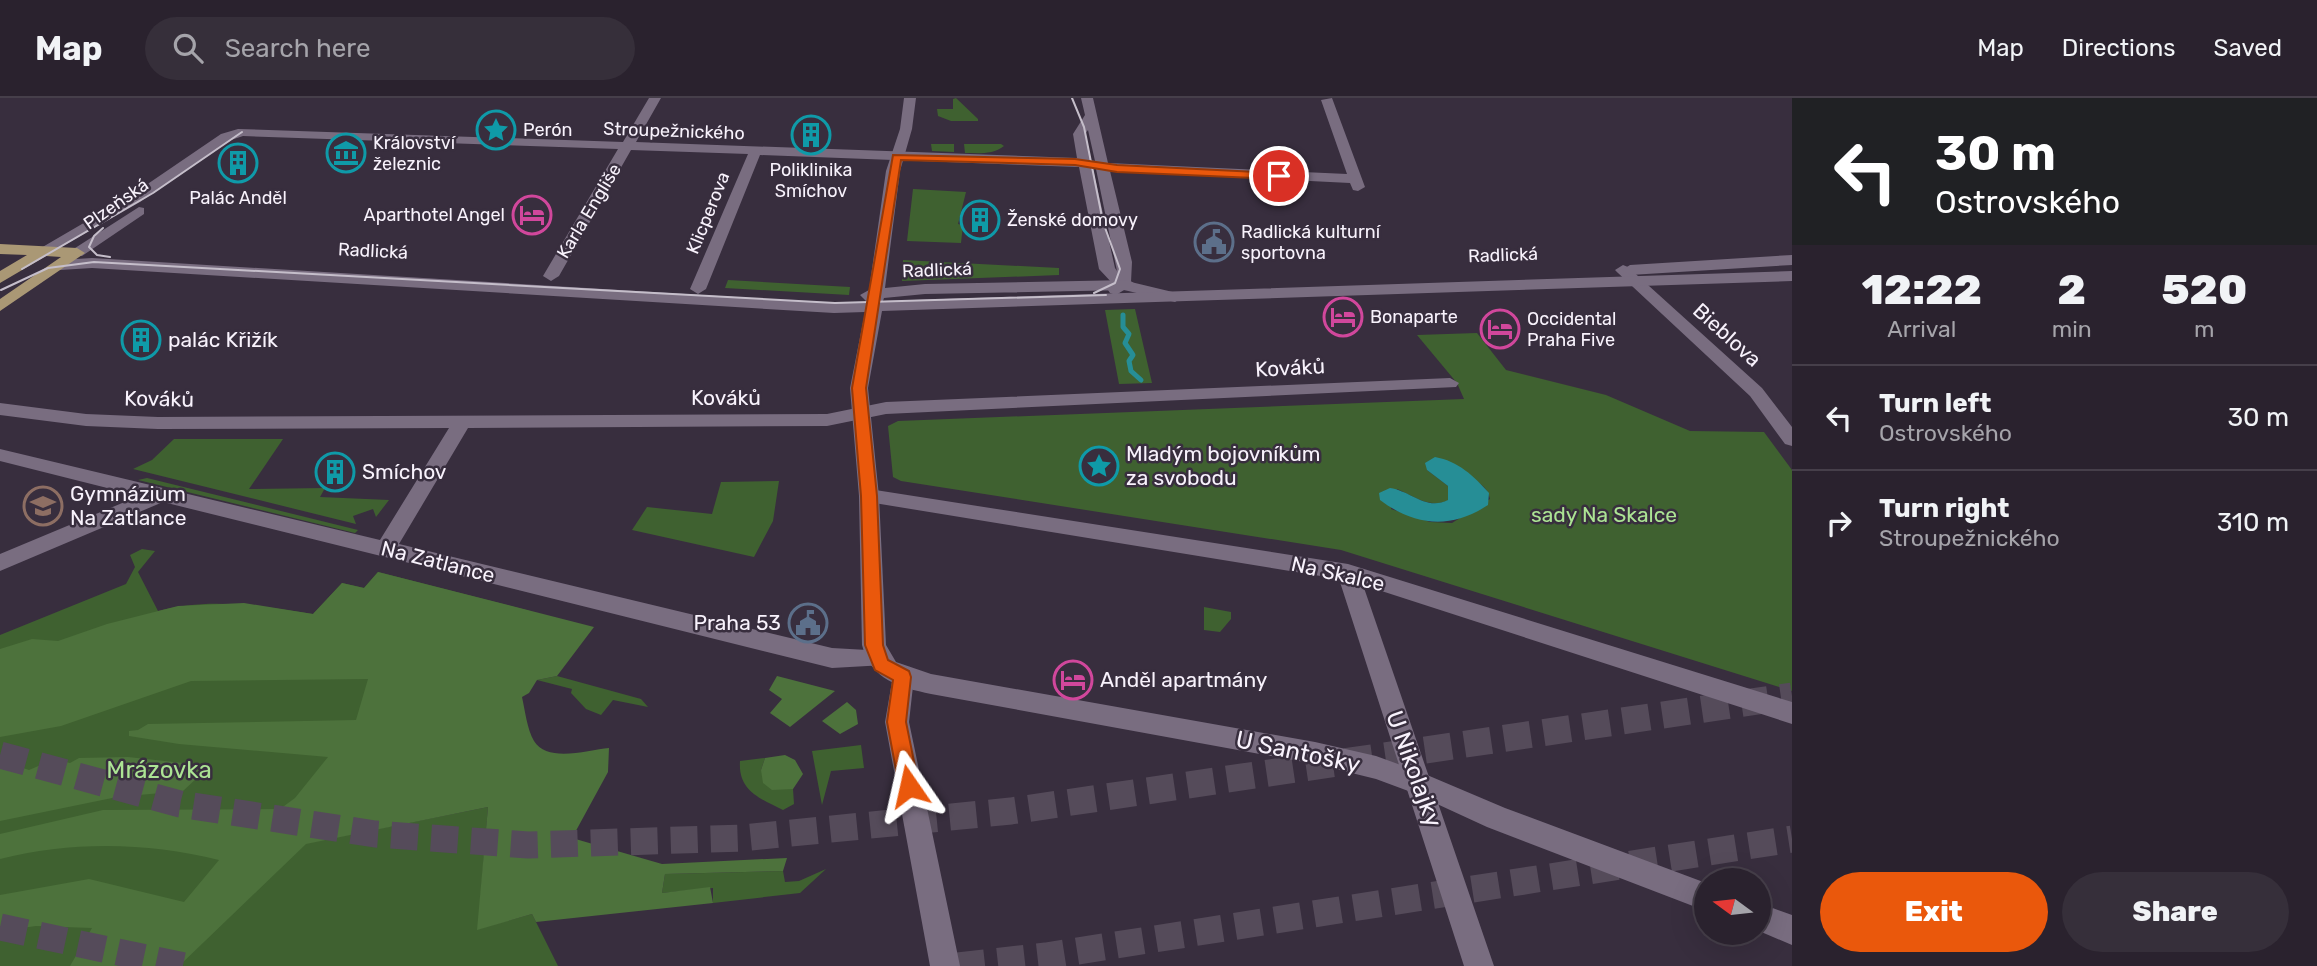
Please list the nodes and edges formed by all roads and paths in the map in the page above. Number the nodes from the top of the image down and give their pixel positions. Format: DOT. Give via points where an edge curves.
graph roads {
  1 [pos="655,98"];
  2 [pos="910,98"];
  3 [pos="1087,98"];
  4 [pos="1327,100"];
  5 [pos="1090,116"];
  6 [pos="249,132"];
  7 [pos="627,147"];
  8 [pos="755,152"];
  9 [pos="897,157"];
  10 [pos="1084,163"];
  11 [pos="1102,166"];
  12 [pos="0,250"];
  13 [pos="42,252"];
  14 [pos="78,253"];
  15 [pos="0,259"];
  16 [pos="1792,260"];
  17 [pos="26,261"];
  18 [pos="1104,261"];
  19 [pos="1124,262"];
  20 [pos="60,265"];
  21 [pos="1623,270"];
  22 [pos="551,276"];
  23 [pos="1792,276"];
  24 [pos="0,278"];
  25 [pos="1636,283"];
  26 [pos="1076,284"];
  27 [pos="1124,284"];
  28 [pos="698,289"];
  29 [pos="1176,291"];
  30 [pos="1091,299"];
  31 [pos="875,301"];
  32 [pos="0,306"];
  33 [pos="1450,383"];
  34 [pos="0,409"];
  35 [pos="860,412"];
  36 [pos="462,422"];
  37 [pos="1792,440"];
  38 [pos="0,455"];
  39 [pos="160,495"];
  40 [pos="869,496"];
  41 [pos="385,549"];
  42 [pos="0,563"];
  43 [pos="1348,572"];
  44 [pos="877,658"];
  45 [pos="902,677"];
  46 [pos="1792,712"];
  47 [pos="1420,784"];
  48 [pos="1694,892"];
  49 [pos="1771,922"];
  50 [pos="1792,930"];
  51 [pos="945,966"];
  52 [pos="1479,966"];
  1 -- 7 [label="street, Karla Engliše"];
  2 -- 9 [label="street"];
  3 -- 5 [label="street"];
  4 -- 11 [label="street, Stroupežnického" via="1357,183"];
  5 -- 10 [label="street" via="1079,134"];
  5 -- 11 [label="street"];
  6 -- 7 [label="street, Stroupežnického"];
  6 -- 13 [label="street, Plzeňská" via="226,137 128,203"];
  6 -- 14 [label="street, Plzeňská"];
  7 -- 8 [label="street, Stroupežnického"];
  7 -- 22 [label="street, Karla Engliše"];
  8 -- 9 [label="street, Stroupežnického"];
  8 -- 28 [label="street, Klicperova"];
  9 -- 10 [label="street, Stroupežnického"];
  9 -- 31 [label="street"];
  10 -- 11 [label="street, Stroupežnického"];
  10 -- 18 [label="street"];
  11 -- 19 [label="street"];
  12 -- 13 [label="main road, Radlická"];
  13 -- 14 [label="main road, Radlická"];
  13 -- 17 [label="main road, Plzeňská"];
  14 -- 20 [label="main road, Plzeňská"];
  14 -- 28 [label="street, Radlická"];
  15 -- 17 [label="main road, Radlická"];
  16 -- 21 [label="street, Radlická"];
  17 -- 20 [label="main road, Radlická"];
  17 -- 24 [label="main road, Plzeňská"];
  18 -- 26 [label="street" via="1096,275"];
  18 -- 27 [label="street"];
  19 -- 27 [label="street"];
  19 -- 29 [label="street" via="1139,275"];
  20 -- 31 [label="street, Radlická" via="92,263 725,302"];
  20 -- 32 [label="main road, Plzeňská"];
  21 -- 25 [label="street, Bieblova"];
  21 -- 29 [label="street, Radlická"];
  23 -- 25 [label="street, Radlická"];
  25 -- 29 [label="street, Radlická"];
  25 -- 37 [label="street, Bieblova" via="1756,392"];
  26 -- 27 [label="street, Radlická"];
  26 -- 31 [label="street, Radlická"];
  27 -- 29 [label="street, Radlická" via="1151,293"];
  27 -- 30 [label="street"];
  28 -- 31 [label="street, Radlická"];
  29 -- 30 [label="street, Radlická"];
  30 -- 31 [label="street, Radlická"];
  31 -- 35 [label="street" via="862,360"];
  33 -- 35 [label="street, Kováků"];
  34 -- 36 [label="street, Kováků" via="158,423"];
  35 -- 36 [label="street, Kováků" via="827,420"];
  35 -- 40 [label="street"];
  36 -- 41 [label="street"];
  38 -- 39 [label="street, Na Zatlance"];
  39 -- 41 [label="street, Na Zatlance"];
  39 -- 42 [label="street"];
  40 -- 43 [label="street, Na Skalce"];
  40 -- 44 [label="street"];
  41 -- 44 [label="street, Na Zatlance" via="832,658"];
  43 -- 46 [label="street, Na Skalce"];
  43 -- 47 [label="street, U Nikolajky"];
  44 -- 45 [label="street, U Santošky" via="886,670"];
  45 -- 47 [label="street, U Santošky" via="1315,753"];
  45 -- 51 [label="street" via="897,722"];
  47 -- 48 [label="street, U Santošky"];
  47 -- 52 [label="street, U Nikolajky"];
  49 -- 50 [label="street"];
}
